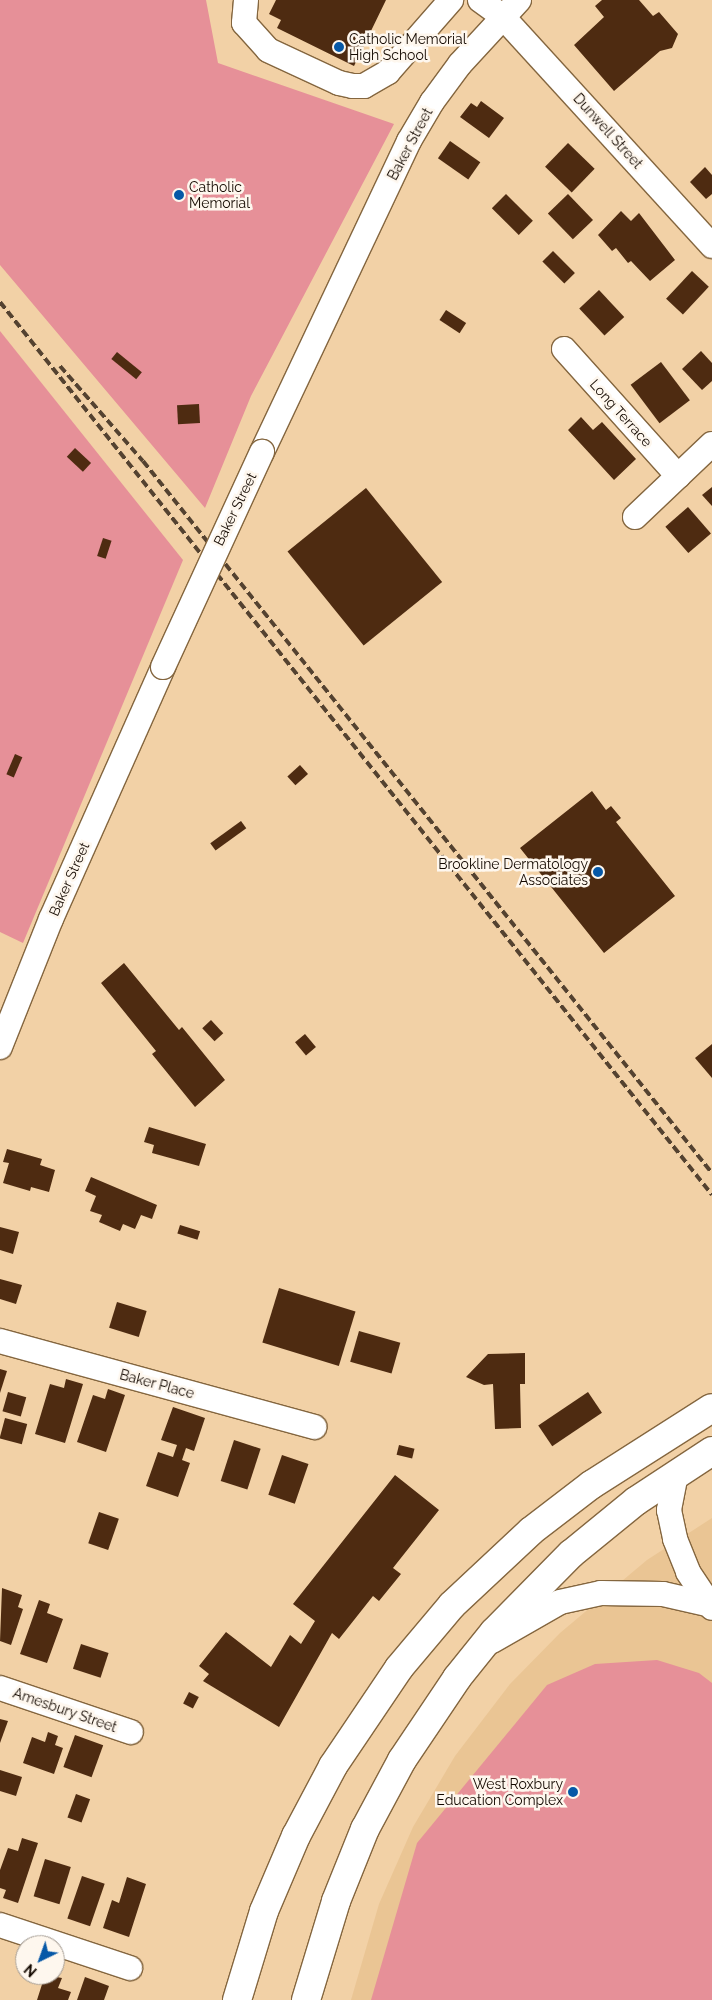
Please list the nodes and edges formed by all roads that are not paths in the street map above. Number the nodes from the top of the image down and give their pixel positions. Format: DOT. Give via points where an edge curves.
graph roads {
  1 [pos="246,0"];
  2 [pos="451,0"];
  3 [pos="480,0"];
  4 [pos="519,0"];
  5 [pos="503,18"];
  6 [pos="712,246"];
  7 [pos="564,349"];
  8 [pos="712,444"];
  9 [pos="678,476"];
  10 [pos="634,517"];
  11 [pos="2,1034"];
  12 [pos="0,1341"];
  13 [pos="712,1408"];
  14 [pos="314,1427"];
  15 [pos="712,1451"];
  16 [pos="676,1474"];
  17 [pos="710,1606"];
  18 [pos="482,1646"];
  19 [pos="0,1688"];
  20 [pos="131,1732"];
  21 [pos="0,1925"];
  22 [pos="130,1968"];
  23 [pos="237,2000"];
  24 [pos="306,2000"];
  1 -- 2 [label="street" via="244,23 268,50 339,83 364,86 388,72"];
  3 -- 5 [label="street, Dunwell Street"];
  4 -- 5 [label="street, Baker Street"];
  5 -- 6 [label="street, Dunwell Street"];
  5 -- 11 [label="street, Baker Street, bridge" via="460,64 409,141 164,667"];
  7 -- 9 [label="street, Long Terrace"];
  8 -- 9 [label="street"];
  9 -- 10 [label="street"];
  12 -- 14 [label="street, Baker Place"];
  13 -- 23 [label="highway" via="591,1485 527,1535 452,1605 404,1662 353,1733 296,1836 264,1911"];
  15 -- 16 [label="highway"];
  16 -- 17 [label="street" via="670,1510 675,1539 688,1572"];
  16 -- 18 [label="highway" via="623,1511 571,1554"];
  17 -- 18 [label="street" via="663,1594 601,1593 560,1602"];
  18 -- 24 [label="highway" via="424,1726 365,1829 336,1900"];
  19 -- 20 [label="street, Amesbury Street"];
  21 -- 22 [label="street"];
}
